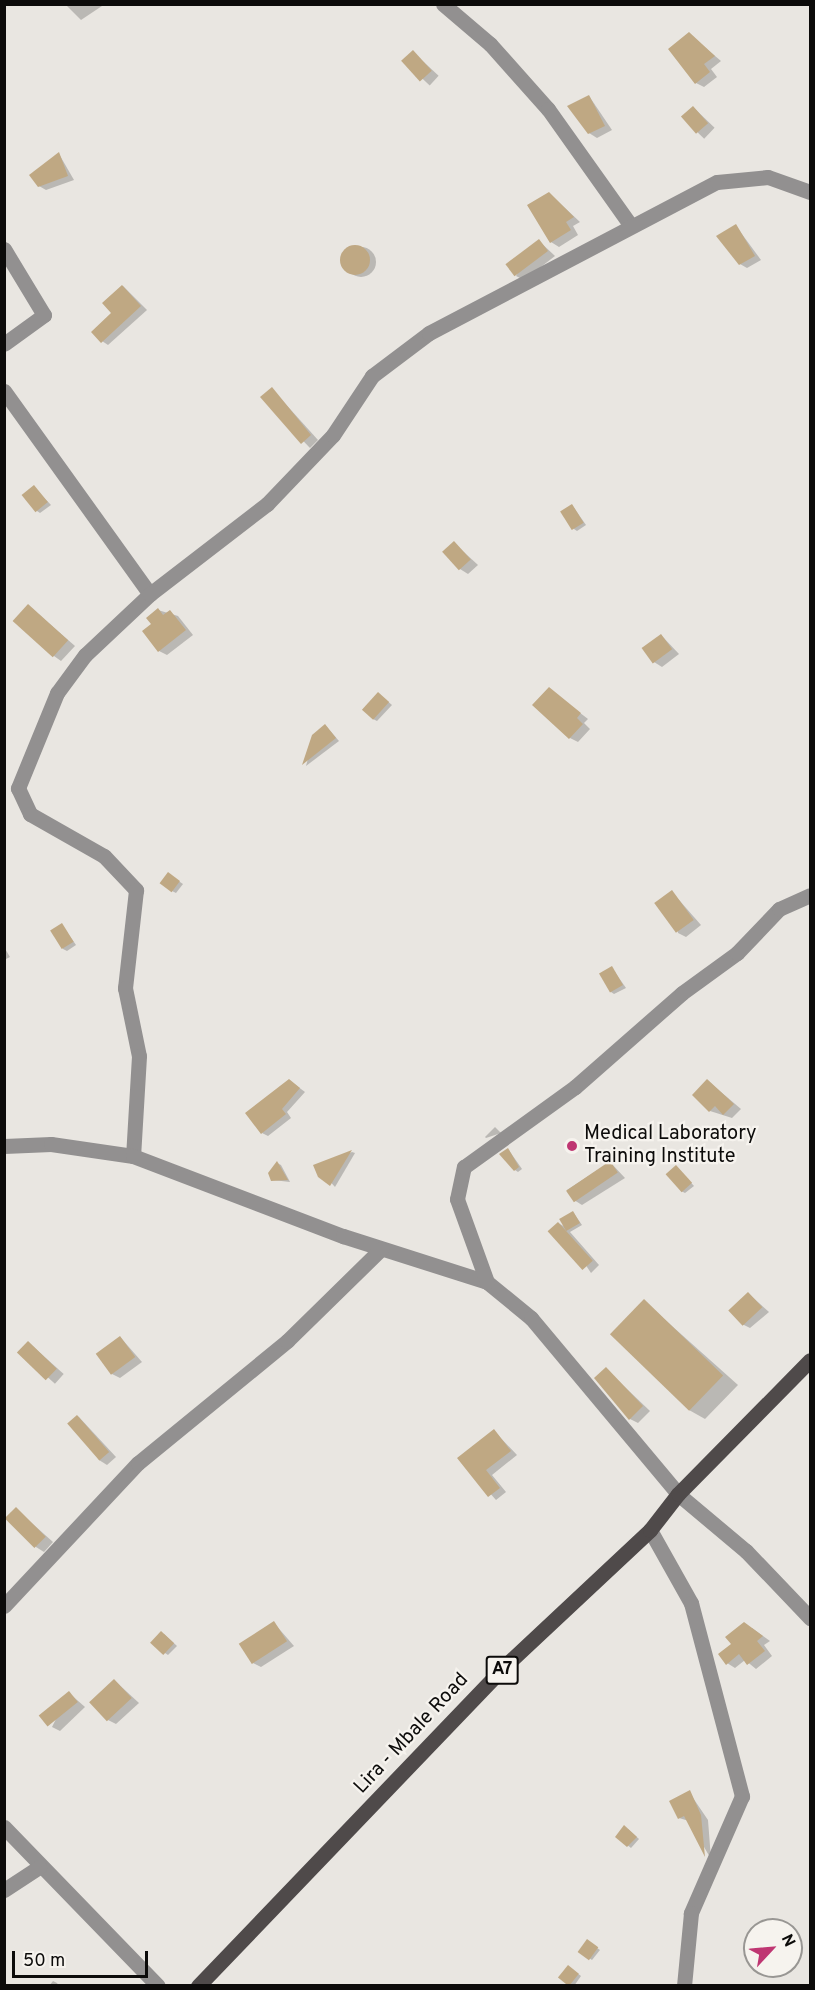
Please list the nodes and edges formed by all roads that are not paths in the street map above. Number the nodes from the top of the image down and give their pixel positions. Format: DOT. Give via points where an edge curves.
graph roads {
  1 [pos="443,4"];
  2 [pos="810,192"];
  3 [pos="631,226"];
  4 [pos="4,249"];
  5 [pos="4,344"];
  6 [pos="4,391"];
  7 [pos="150,594"];
  8 [pos="810,895"];
  9 [pos="4,1146"];
  10 [pos="133,1155"];
  11 [pos="381,1249"];
  12 [pos="487,1282"];
  13 [pos="810,1360"];
  14 [pos="678,1494"];
  15 [pos="650,1530"];
  16 [pos="4,1606"];
  17 [pos="810,1618"];
  18 [pos="4,1827"];
  19 [pos="39,1867"];
  20 [pos="4,1890"];
  21 [pos="158,1986"];
  22 [pos="198,1986"];
  23 [pos="684,1986"];
  1 -- 3 [label="street" via="490,44 548,109"];
  2 -- 3 [label="street" via="746,175 717,182"];
  3 -- 7 [label="street" via="398,353 354,398 333,435 267,504"];
  4 -- 5 [label="street" via="44,315"];
  6 -- 7 [label="street"];
  7 -- 10 [label="street" via="85,655 57,693 18,788 30,814 104,856 136,890 125,988 139,1056"];
  8 -- 12 [label="street" via="779,909 737,953 682,993 575,1087 464,1167 457,1199"];
  9 -- 10 [label="street" via="51,1144"];
  10 -- 11 [label="street"];
  11 -- 12 [label="street"];
  11 -- 16 [label="street" via="287,1341 138,1463"];
  12 -- 14 [label="street" via="531,1318"];
  13 -- 14 [label="main road, Lira - Mbale Road / A7"];
  14 -- 15 [label="main road, Lira - Mbale Road / A7"];
  14 -- 17 [label="street" via="746,1551"];
  15 -- 22 [label="main road, Lira - Mbale Road / A7" via="507,1663"];
  15 -- 23 [label="street" via="691,1603 699,1652 738,1767 742,1796 691,1913"];
  18 -- 19 [label="street"];
  19 -- 20 [label="street"];
  19 -- 21 [label="street"];
}
